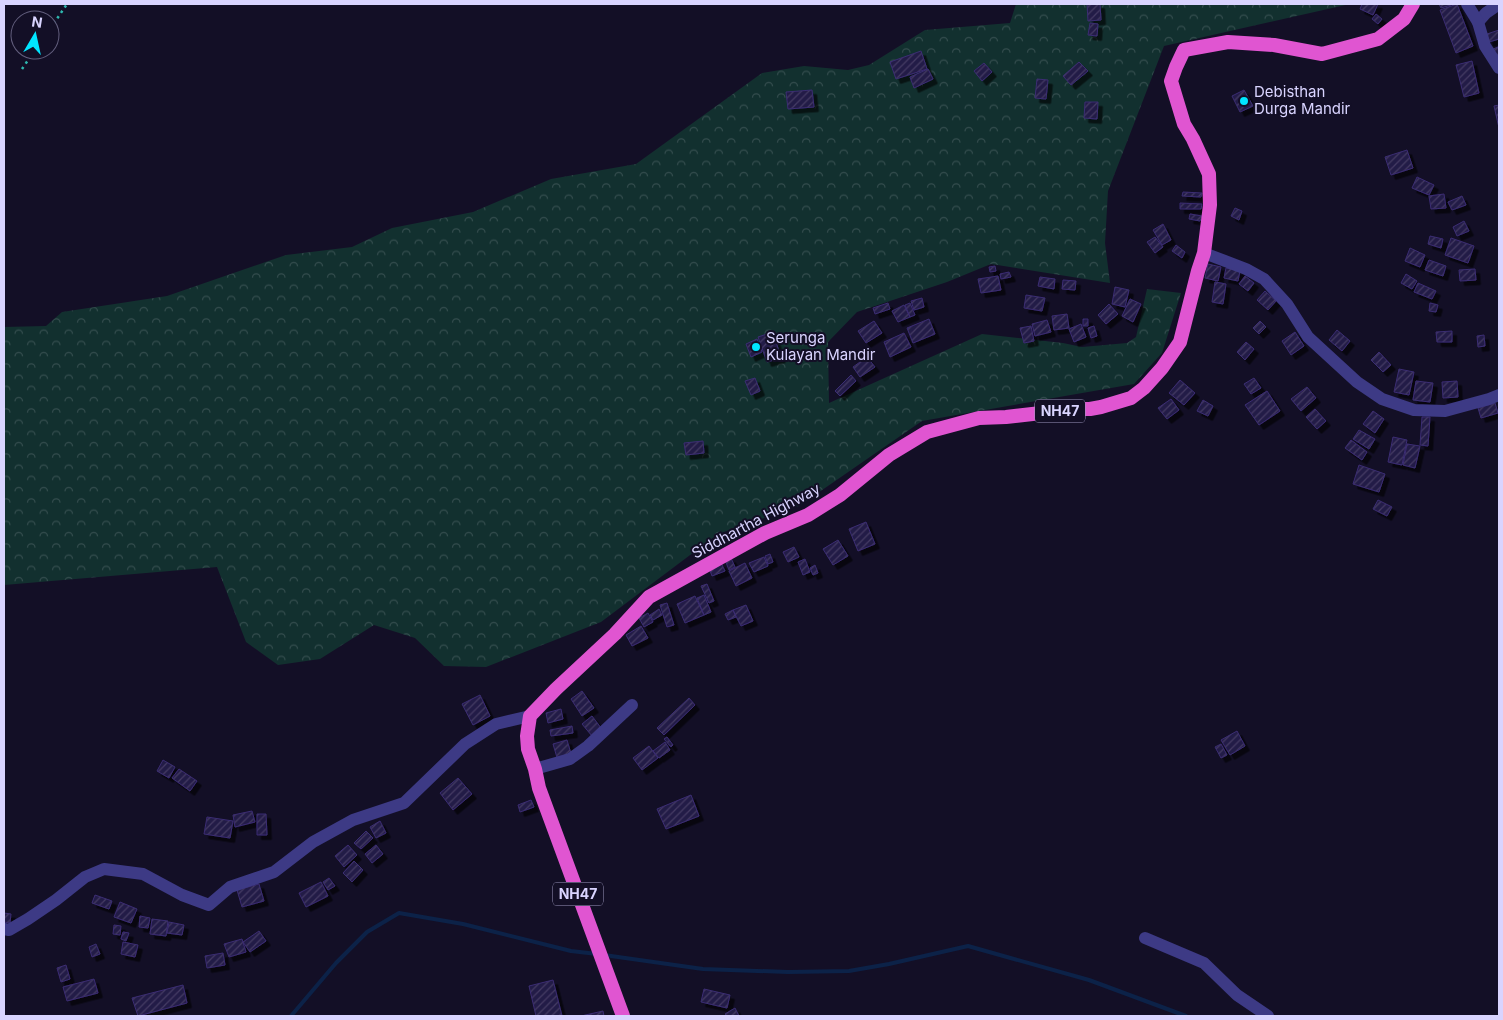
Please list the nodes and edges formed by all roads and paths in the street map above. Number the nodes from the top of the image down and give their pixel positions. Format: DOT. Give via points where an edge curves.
graph roads {
  1 [pos="1413,4"];
  2 [pos="1467,4"];
  3 [pos="1499,4"];
  4 [pos="1478,22"];
  5 [pos="28,60"];
  6 [pos="1499,68"];
  7 [pos="22,69"];
  8 [pos="1204,253"];
  9 [pos="1499,395"];
  10 [pos="632,705"];
  11 [pos="530,716"];
  12 [pos="535,769"];
  13 [pos="4,929"];
  14 [pos="1145,938"];
  15 [pos="623,1016"];
  16 [pos="1268,1016"];
  1 -- 8 [label="highway, Siddhartha Highway / NH47" via="1404,19 1378,39 1322,54 1274,45 1228,42 1184,50 1171,81 1184,124 1209,174 1210,205"];
  2 -- 4 [label="street"];
  3 -- 4 [label="street"];
  4 -- 6 [label="street" via="1485,46"];
  5 -- 7 [label="path"];
  8 -- 9 [label="street" via="1264,279 1287,304 1308,337 1382,399 1414,410 1445,411"];
  8 -- 11 [label="highway, Siddhartha Highway / NH47" via="1180,342 1162,368 1130,398 1090,409 979,418 927,432 889,455 840,495 808,515 758,537 649,597"];
  10 -- 12 [label="street" via="570,759"];
  11 -- 12 [label="highway, NH47" via="528,750"];
  11 -- 13 [label="street" via="496,724 465,744 404,803 353,820 313,842 274,872 230,887 209,906 143,874 104,869 85,876 28,919 9,930"];
  12 -- 15 [label="highway, NH47" via="539,788"];
  14 -- 16 [label="street" via="1204,962 1237,995"];
}
